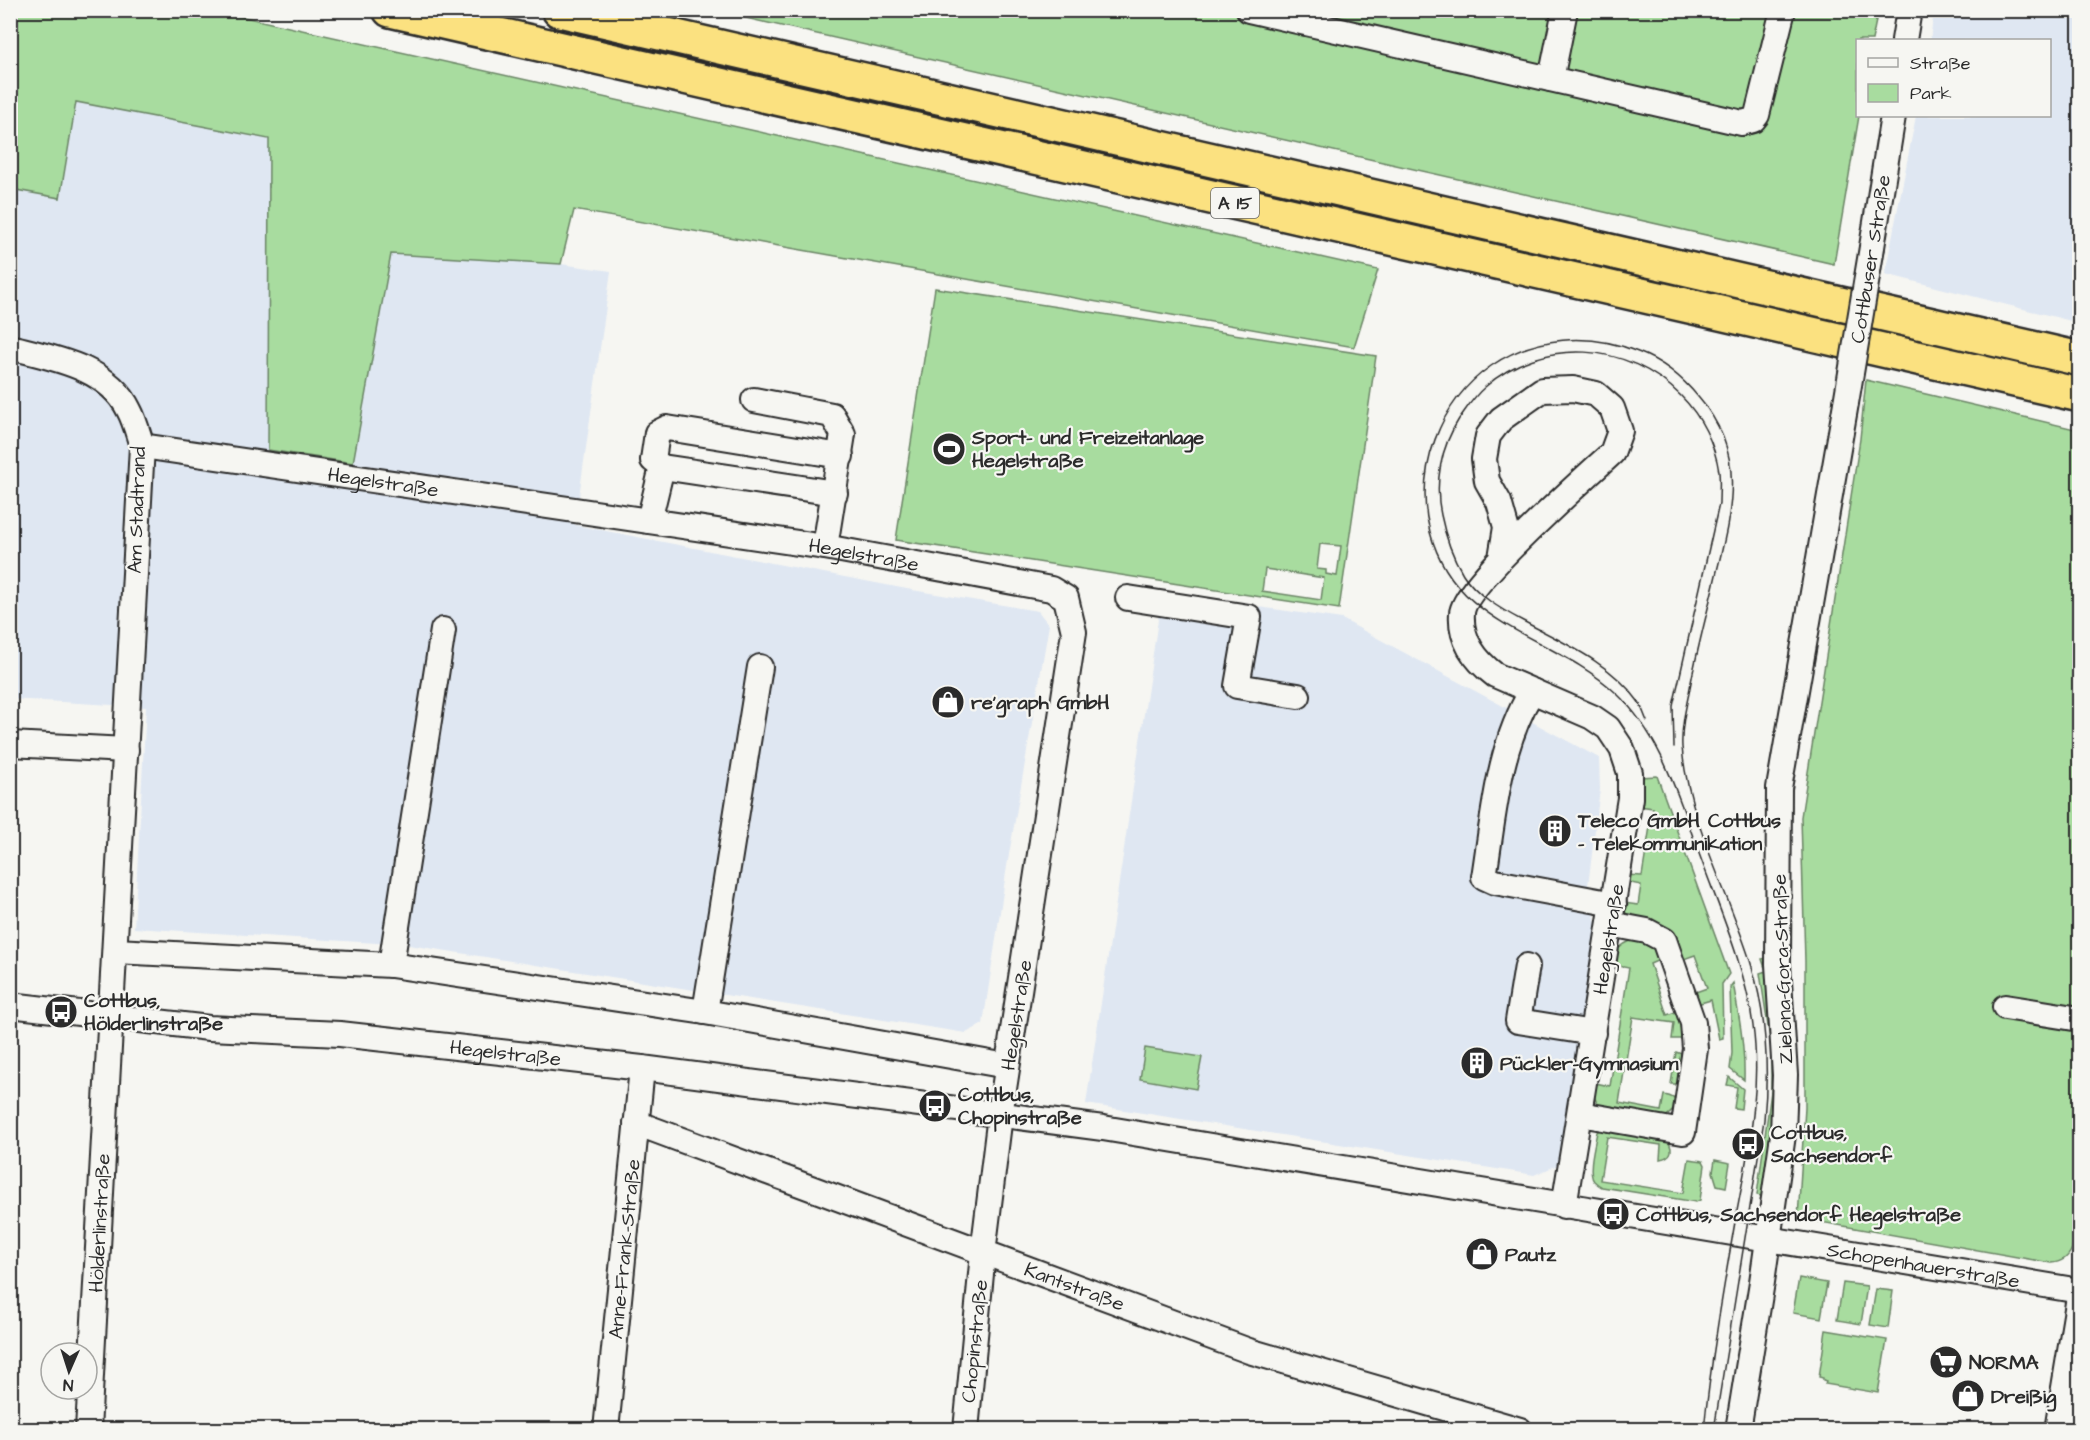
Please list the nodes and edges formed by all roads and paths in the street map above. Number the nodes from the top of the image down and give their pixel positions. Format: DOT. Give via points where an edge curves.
graph roads {
  1 [pos="390,10"];
  2 [pos="559,10"];
  3 [pos="1249,10"];
  4 [pos="1565,10"];
  5 [pos="1783,10"];
  6 [pos="1909,10"];
  7 [pos="1330,19"];
  8 [pos="1905,39"];
  9 [pos="1551,79"];
  10 [pos="1893,117"];
  11 [pos="10,347"];
  12 [pos="2079,359"];
  13 [pos="2079,395"];
  14 [pos="754,400"];
  15 [pos="1846,403"];
  16 [pos="142,446"];
  17 [pos="841,456"];
  18 [pos="662,467"];
  19 [pos="835,493"];
  20 [pos="649,521"];
  21 [pos="825,547"];
  22 [pos="1501,558"];
  23 [pos="1128,598"];
  24 [pos="443,630"];
  25 [pos="760,667"];
  26 [pos="1532,691"];
  27 [pos="1298,696"];
  28 [pos="10,744"];
  29 [pos="126,750"];
  30 [pos="1612,914"];
  31 [pos="115,951"];
  32 [pos="391,965"];
  33 [pos="1527,966"];
  34 [pos="10,1005"];
  35 [pos="2005,1007"];
  36 [pos="705,1012"];
  37 [pos="111,1017"];
  38 [pos="2079,1019"];
  39 [pos="1593,1033"];
  40 [pos="1008,1066"];
  41 [pos="642,1068"];
  42 [pos="1580,1114"];
  43 [pos="1000,1115"];
  44 [pos="636,1123"];
  45 [pos="1564,1206"];
  46 [pos="1769,1239"];
  47 [pos="983,1254"];
  48 [pos="2079,1291"];
  49 [pos="88,1430"];
  50 [pos="606,1430"];
  51 [pos="966,1430"];
  52 [pos="1520,1430"];
  53 [pos="1738,1430"];
  54 [pos="2057,1430"];
  1 -- 13 [label="highway, A 15"];
  2 -- 12 [label="highway, A 15"];
  3 -- 7 [label="street"];
  4 -- 9 [label="street"];
  5 -- 9 [label="street" via="1753,120 1742,123"];
  6 -- 8 [label="street"];
  7 -- 9 [label="street"];
  10 -- 15 [label="street, Cottbuser Straße, bridge"];
  11 -- 16 [label="street, Am Stadtrand" via="86,369 113,388 129,410"];
  14 -- 17 [label="street" via="832,415 843,434"];
  15 -- 46 [label="street, Zielona-Gora-Straße" via="1779,788 1778,964 1785,1075 1783,1135"];
  16 -- 20 [label="street, Hegelstraße"];
  16 -- 29 [label="street, Am Stadtrand"];
  17 -- 18 [label="street" via="667,428 657,433 653,460"];
  17 -- 19 [label="street"];
  18 -- 19 [label="street"];
  18 -- 20 [label="street"];
  19 -- 21 [label="street"];
  20 -- 21 [label="street, Hegelstraße"];
  21 -- 40 [label="street, Hegelstraße" via="1051,589 1066,597 1074,632"];
  22 -- 22 [label="street, Hegelstraße" via="1612,453 1620,431 1612,408 1596,394 1573,389 1542,390 1501,419 1488,436 1484,459 1487,481 1506,526"];
  22 -- 26 [label="street, Hegelstraße" via="1462,611 1464,635 1481,664 1495,675"];
  23 -- 27 [label="street" via="1249,617 1238,686"];
  24 -- 32 [label="street"];
  25 -- 36 [label="street"];
  26 -- 30 [label="street, Hegelstraße" via="1592,717 1608,728 1622,749 1630,773 1630,798"];
  26 -- 30 [label="street" via="1520,710 1502,763 1484,877"];
  28 -- 29 [label="street"];
  29 -- 31 [label="street, Am Stadtrand"];
  30 -- 39 [label="street, Hegelstraße"];
  30 -- 42 [label="street" via="1664,940 1693,1023 1695,1049 1683,1132"];
  31 -- 32 [label="street"];
  31 -- 37 [label="street, Am Stadtrand"];
  32 -- 36 [label="street"];
  33 -- 39 [label="street" via="1518,1021"];
  34 -- 37 [label="street, Hegelstraße"];
  35 -- 38 [label="street"];
  36 -- 40 [label="street"];
  37 -- 41 [label="street, Hegelstraße" via="209,1028 340,1034"];
  37 -- 49 [label="street, Hölderlinstraße"];
  39 -- 42 [label="street, Hegelstraße"];
  40 -- 43 [label="street, Hegelstraße"];
  41 -- 43 [label="street, Hegelstraße"];
  41 -- 44 [label="street, Anne-Frank-Straße"];
  42 -- 45 [label="street, Hegelstraße"];
  43 -- 45 [label="street, Hegelstraße" via="1103,1128"];
  43 -- 47 [label="street, Hegelstraße"];
  44 -- 47 [label="street, Kantstraße"];
  44 -- 50 [label="street, Anne-Frank-Straße"];
  45 -- 46 [label="street, Hegelstraße"];
  46 -- 48 [label="street, Schopenhauerstraße"];
  46 -- 53 [label="street, Zielona-Gora-Straße"];
  47 -- 51 [label="street, Chopinstraße"];
  47 -- 52 [label="street, Kantstraße" via="1249,1351"];
  48 -- 54 [label="street"];
}
